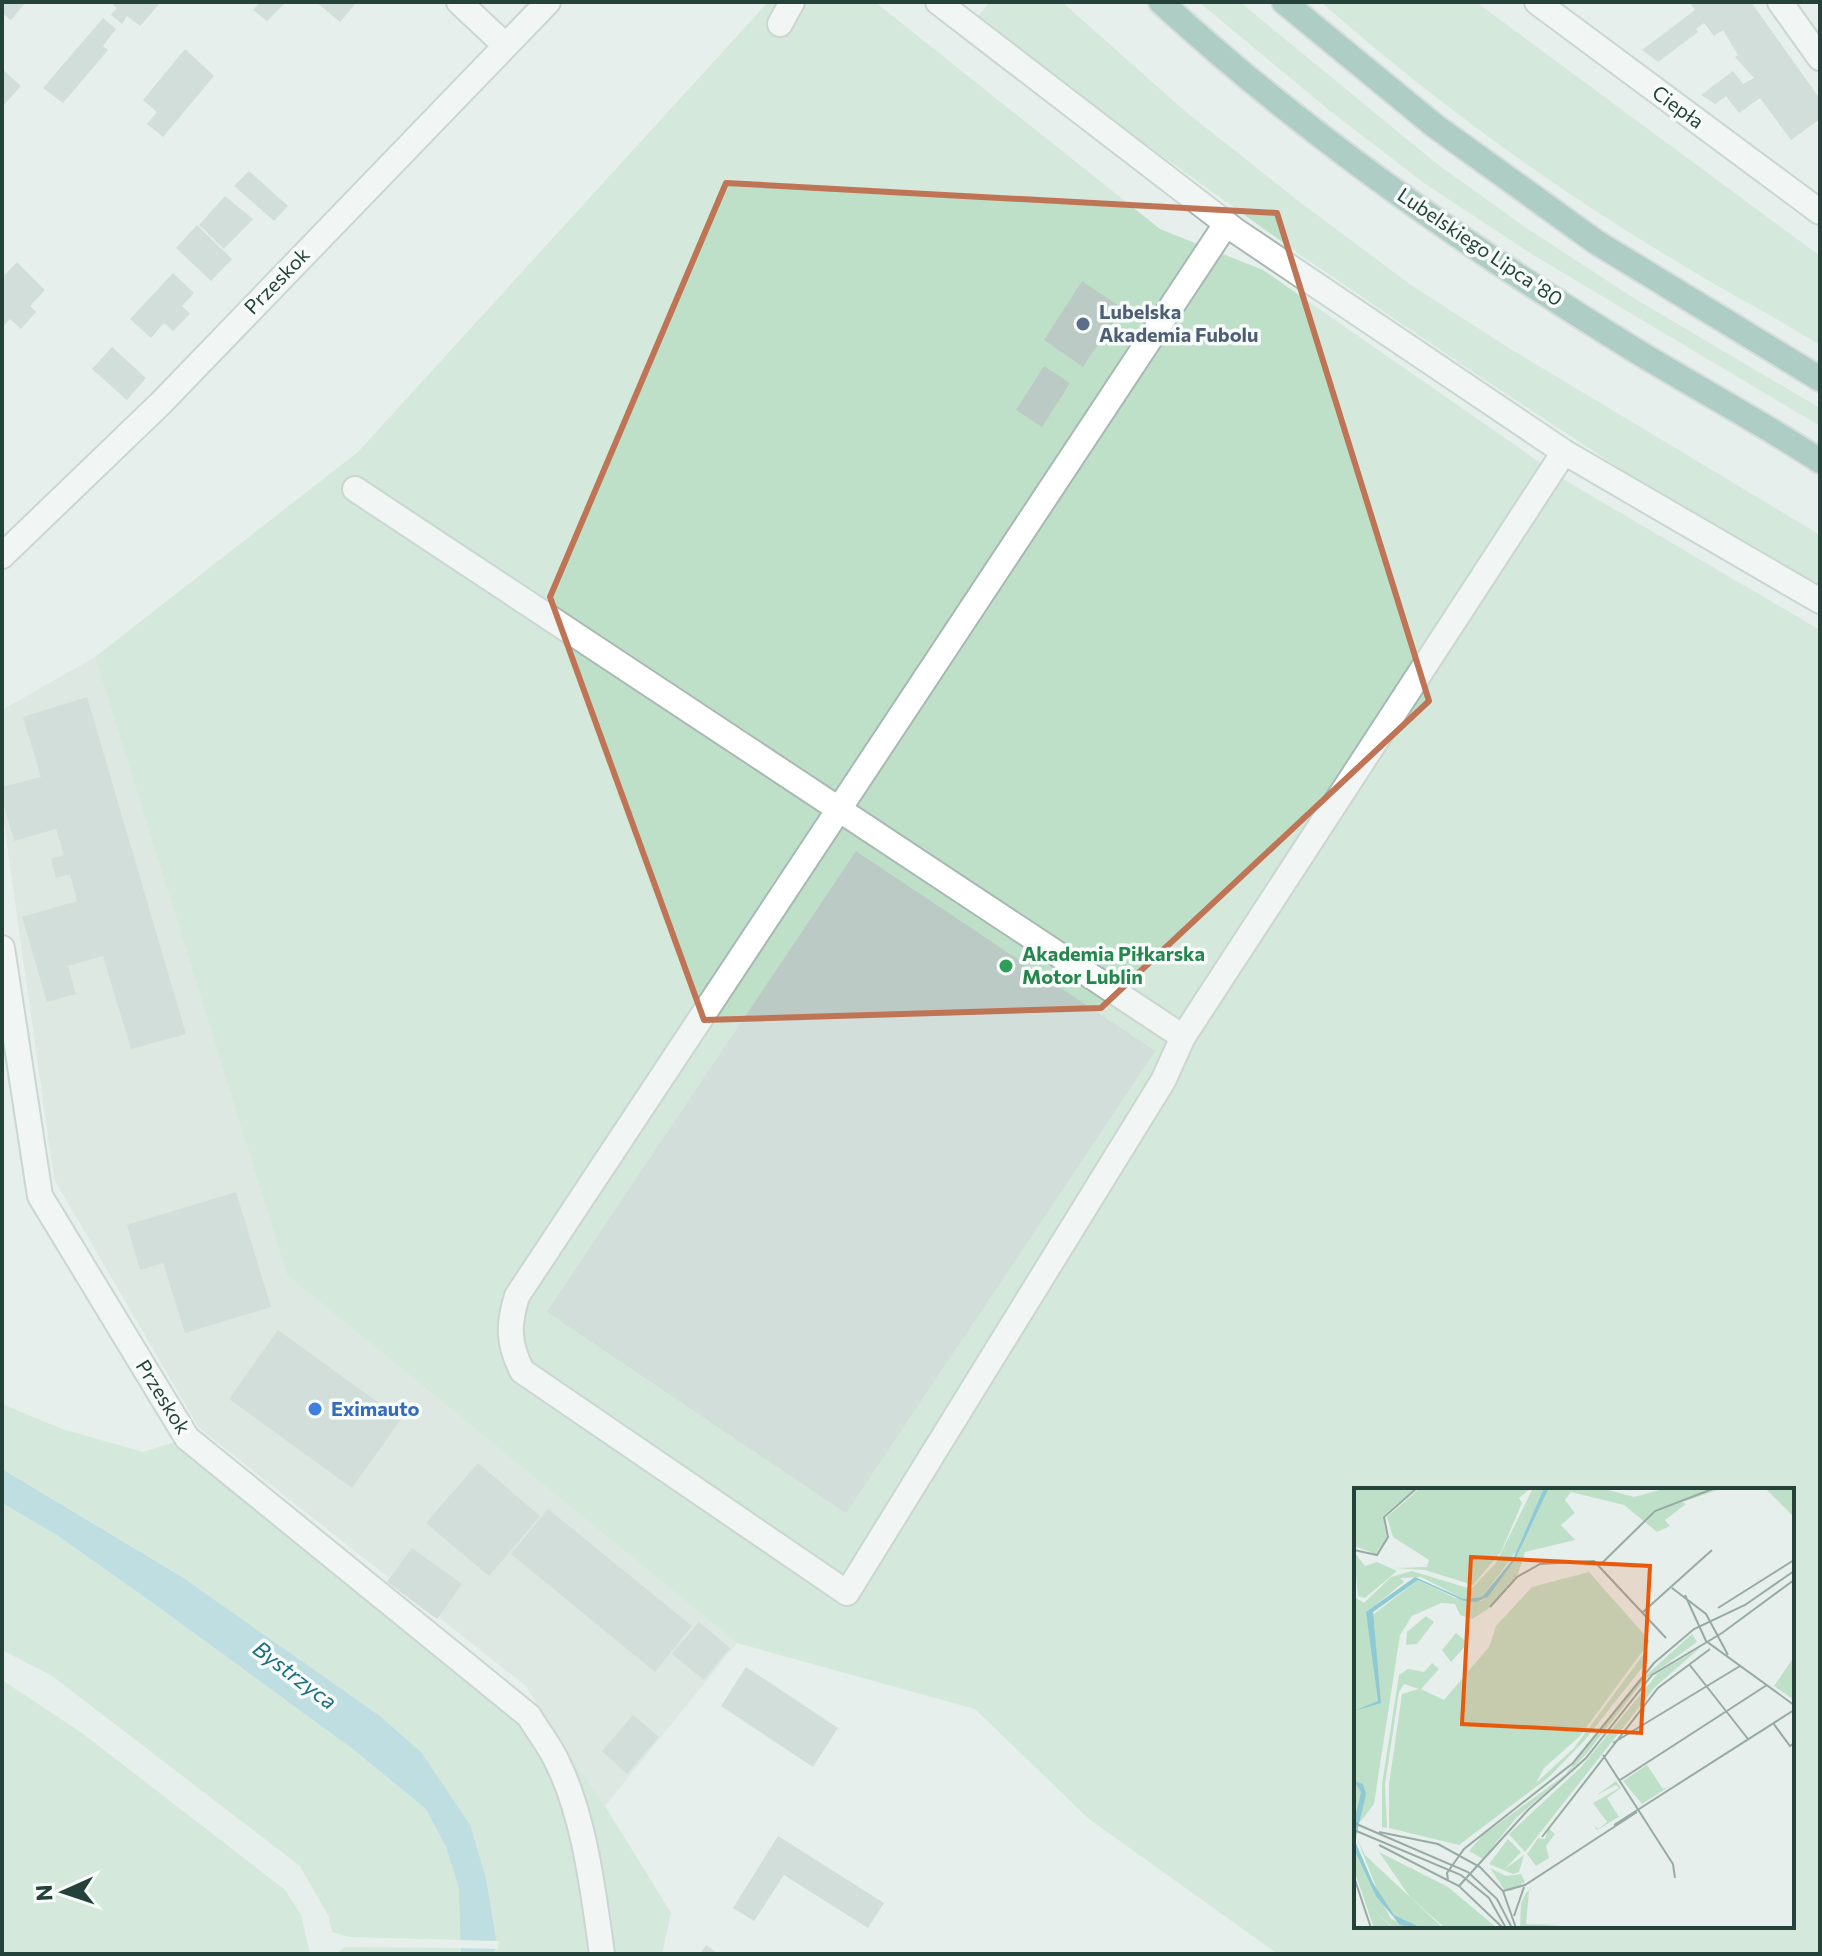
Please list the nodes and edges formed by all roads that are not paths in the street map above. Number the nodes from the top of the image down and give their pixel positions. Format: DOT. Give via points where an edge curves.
graph roads {
  1 [pos="459,2"];
  2 [pos="548,2"];
  3 [pos="792,2"];
  4 [pos="938,2"];
  5 [pos="1161,2"];
  6 [pos="1284,2"];
  7 [pos="1537,2"];
  8 [pos="1780,2"];
  9 [pos="780,24"];
  10 [pos="505,45"];
  11 [pos="1820,58"];
  12 [pos="1820,212"];
  13 [pos="1226,224"];
  14 [pos="1820,379"];
  15 [pos="1564,452"];
  16 [pos="1820,461"];
  17 [pos="355,489"];
  18 [pos="7,539"];
  19 [pos="1820,601"];
  20 [pos="836,810"];
  21 [pos="2,948"];
  22 [pos="1183,1037"];
  23 [pos="602,1954"];
  1 -- 10 [label="street"];
  2 -- 10 [label="street, Przeskok"];
  3 -- 9 [label="street"];
  4 -- 13 [label="street"];
  5 -- 16 [label="main road, Lubelskiego Lipca '80" via="1300,120 1442,224 1631,348"];
  6 -- 14 [label="main road" via="1435,126 1596,242"];
  7 -- 12 [label="street, Ciepła"];
  8 -- 11 [label="street"];
  10 -- 18 [label="street, Przeskok" via="161,403"];
  13 -- 15 [label="street"];
  13 -- 20 [label="street"];
  15 -- 19 [label="street"];
  15 -- 22 [label="street"];
  17 -- 20 [label="street"];
  20 -- 22 [label="street"];
  20 -- 22 [label="street" via="517,1296 510,1317 511,1349 522,1371 847,1593 1163,1081"];
  21 -- 23 [label="street, Przeskok" via="40,1196 187,1438 529,1716 553,1753 584,1840"];
}
